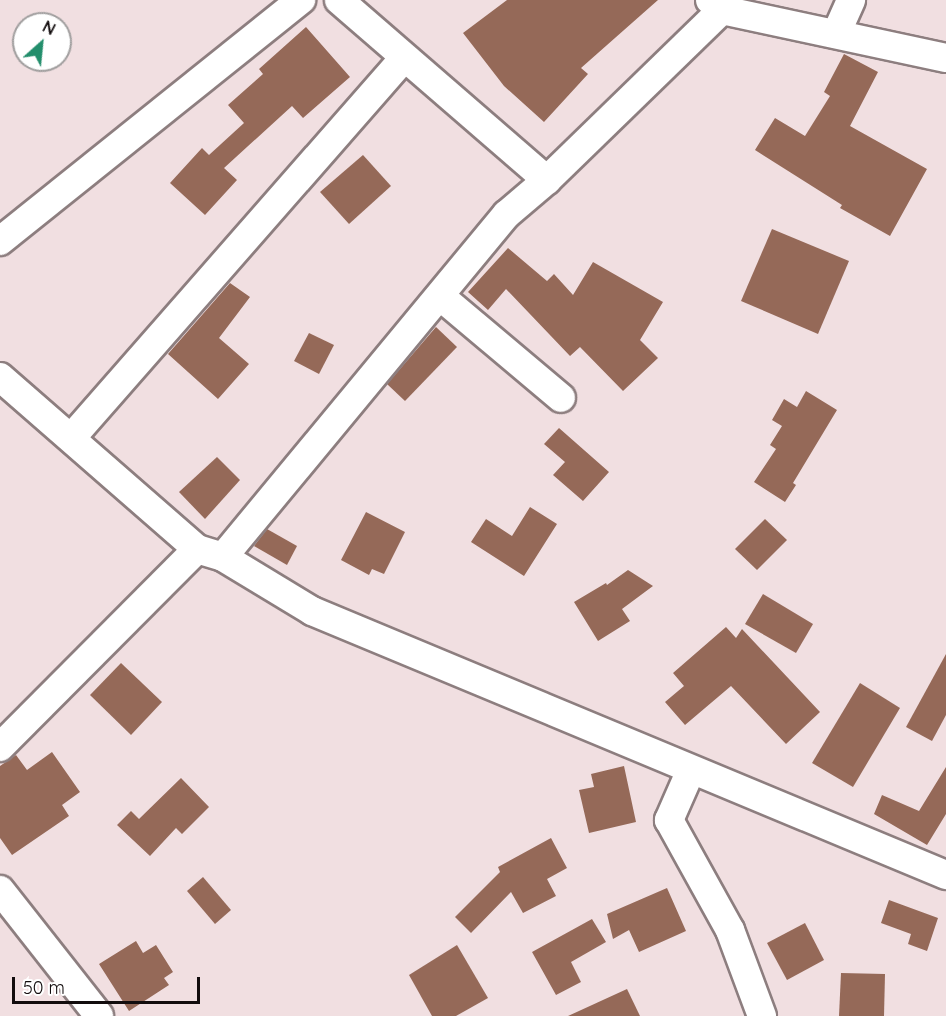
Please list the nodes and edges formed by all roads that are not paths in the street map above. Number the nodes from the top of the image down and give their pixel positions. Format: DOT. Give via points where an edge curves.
graph roads {
  1 [pos="301,0"];
  2 [pos="339,0"];
  3 [pos="851,0"];
  4 [pos="716,5"];
  5 [pos="836,34"];
  6 [pos="404,58"];
  7 [pos="946,58"];
  8 [pos="547,180"];
  9 [pos="0,241"];
  10 [pos="440,296"];
  11 [pos="0,376"];
  12 [pos="561,398"];
  13 [pos="72,437"];
  14 [pos="210,553"];
  15 [pos="0,747"];
  16 [pos="691,770"];
  17 [pos="946,875"];
  18 [pos="0,890"];
  19 [pos="99,1016"];
  20 [pos="762,1016"];
  1 -- 9 [label="street"];
  2 -- 6 [label="street"];
  3 -- 5 [label="street"];
  4 -- 5 [label="street"];
  4 -- 8 [label="street"];
  5 -- 7 [label="street"];
  6 -- 8 [label="street"];
  6 -- 13 [label="street"];
  8 -- 10 [label="street" via="507,214"];
  10 -- 12 [label="street"];
  10 -- 14 [label="street"];
  11 -- 13 [label="street"];
  13 -- 14 [label="street"];
  14 -- 15 [label="street"];
  14 -- 16 [label="street" via="312,611"];
  16 -- 17 [label="street"];
  16 -- 20 [label="street" via="669,820 730,930"];
  18 -- 19 [label="street"];
}
